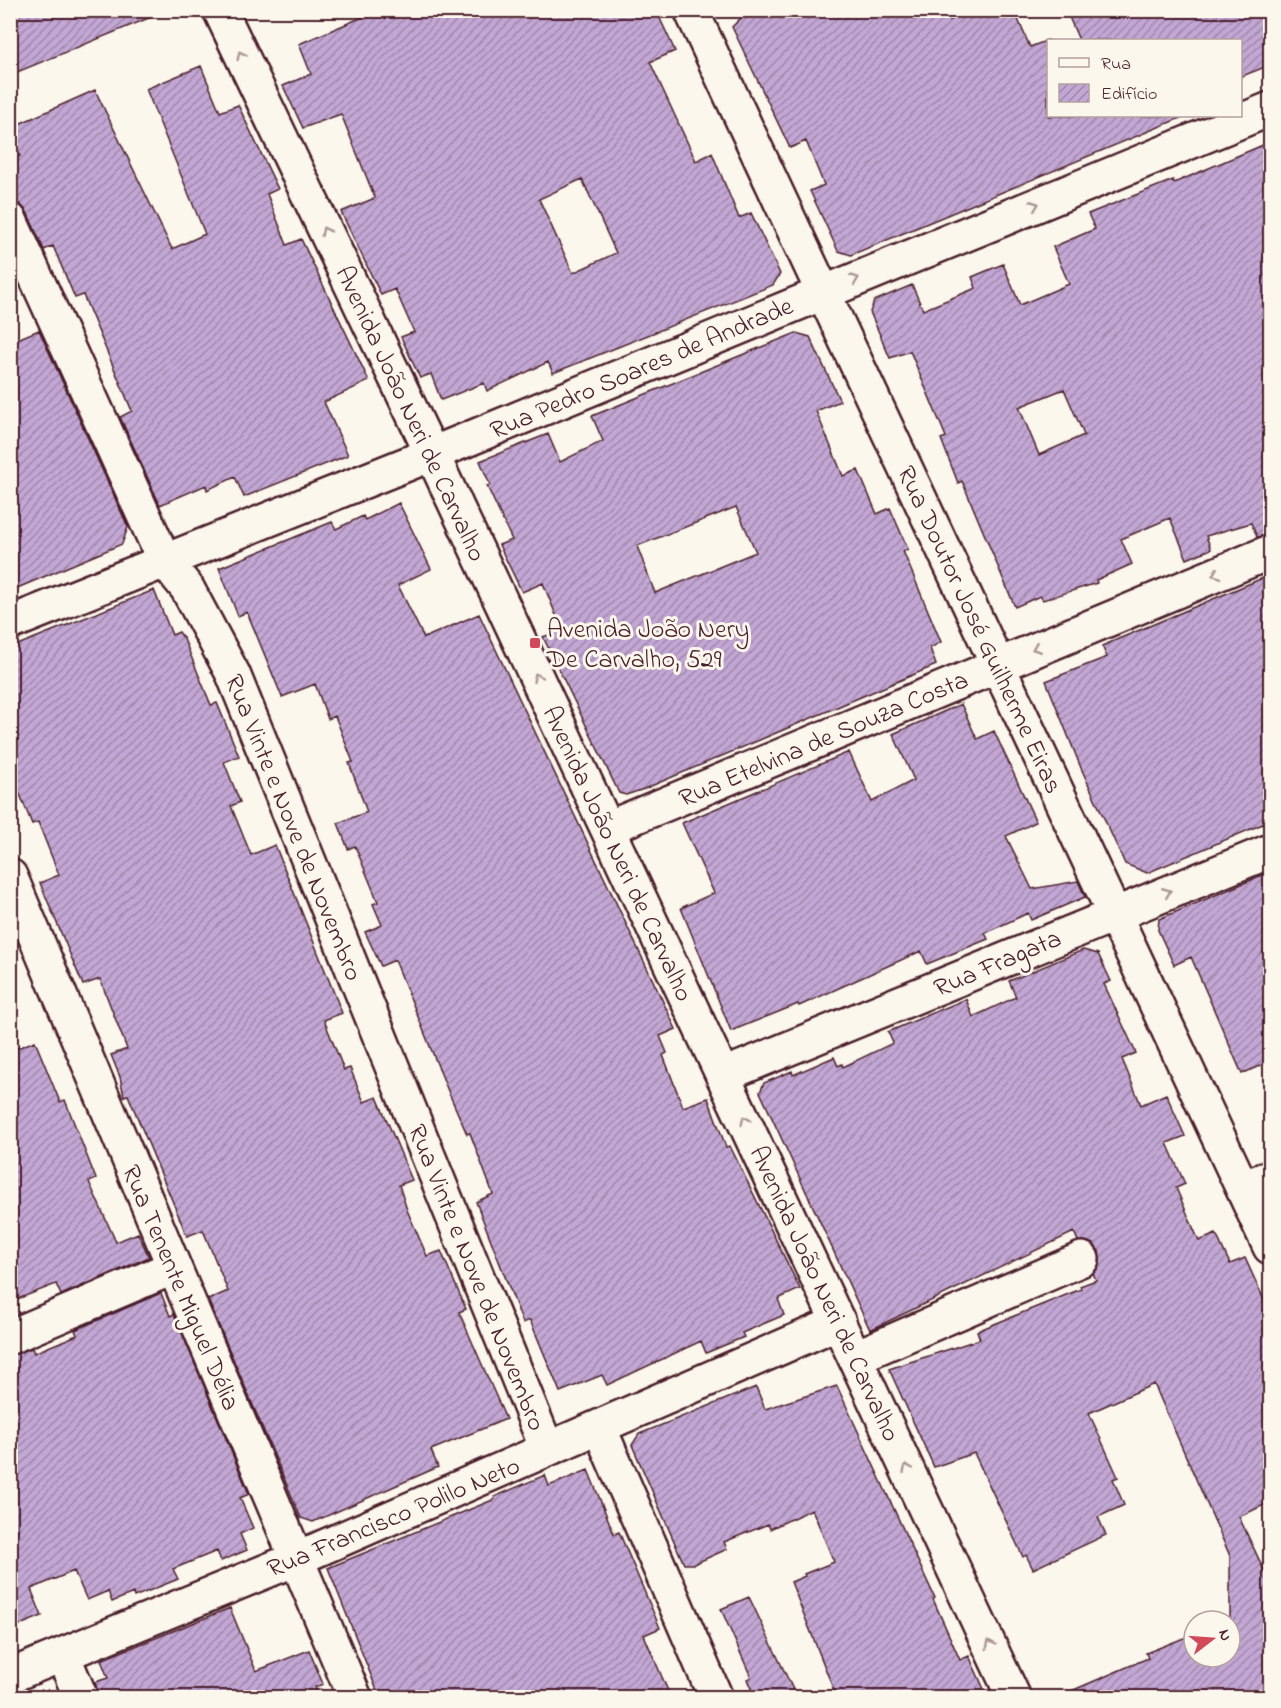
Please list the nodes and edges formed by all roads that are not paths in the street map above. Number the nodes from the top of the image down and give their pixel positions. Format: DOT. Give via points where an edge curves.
graph roads {
  1 [pos="220,10"];
  2 [pos="698,13"];
  3 [pos="1270,109"];
  4 [pos="10,220"];
  5 [pos="824,291"];
  6 [pos="432,454"];
  7 [pos="1270,552"];
  8 [pos="164,560"];
  9 [pos="10,623"];
  10 [pos="998,664"];
  11 [pos="608,828"];
  12 [pos="1270,851"];
  13 [pos="10,876"];
  14 [pos="1113,914"];
  15 [pos="724,1075"];
  16 [pos="1257,1182"];
  17 [pos="1270,1247"];
  18 [pos="1082,1259"];
  19 [pos="174,1267"];
  20 [pos="839,1322"];
  21 [pos="10,1337"];
  22 [pos="856,1357"];
  23 [pos="599,1427"];
  24 [pos="547,1449"];
  25 [pos="296,1558"];
  26 [pos="63,1655"];
  27 [pos="10,1676"];
  28 [pos="81,1698"];
  29 [pos="355,1698"];
  30 [pos="716,1698"];
  31 [pos="1014,1698"];
  6 -- 1 [label="street, Avenida João Neri de Carvalho, one-way"];
  2 -- 5 [label="street, Rua Doutor José Guilherme Eiras"];
  5 -- 3 [label="street, Rua Pedro Soares de Andrade, one-way"];
  4 -- 8 [label="street, Rua Vinte e Nove de Novembro"];
  5 -- 6 [label="street, Rua Pedro Soares de Andrade"];
  5 -- 10 [label="street, Rua Doutor José Guilherme Eiras"];
  6 -- 8 [label="street, Rua Pedro Soares de Andrade"];
  11 -- 6 [label="street, Avenida João Neri de Carvalho, one-way"];
  7 -- 10 [label="street, Rua Etelvina de Souza Costa, one-way"];
  8 -- 9 [label="street, Rua Pedro Soares de Andrade"];
  8 -- 24 [label="street, Rua Vinte e Nove de Novembro" via="187,588 233,674"];
  10 -- 11 [label="street, Rua Etelvina de Souza Costa"];
  10 -- 14 [label="street, Rua Doutor José Guilherme Eiras"];
  11 -- 15 [label="street, Avenida João Neri de Carvalho"];
  14 -- 12 [label="street, Rua Fragata, one-way"];
  13 -- 19 [label="street, Rua Tenente Miguel Délia"];
  14 -- 15 [label="street, Rua Fragata"];
  14 -- 16 [label="street, Rua Doutor José Guilherme Eiras"];
  20 -- 15 [label="street, Avenida João Neri de Carvalho, one-way"];
  16 -- 17 [label="street, Rua Doutor José Guilherme Eiras"];
  18 -- 22 [label="street"];
  19 -- 21 [label="street"];
  19 -- 25 [label="street, Rua Tenente Miguel Délia"];
  20 -- 22 [label="street, Avenida João Neri de Carvalho"];
  20 -- 23 [label="street, Rua Francisco Polilo Neto"];
  31 -- 22 [label="street, Avenida João Neri de Carvalho, one-way"];
  23 -- 24 [label="street, Rua Francisco Polilo Neto"];
  23 -- 30 [label="street"];
  24 -- 25 [label="street, Rua Francisco Polilo Neto"];
  25 -- 26 [label="street, Rua Francisco Polilo Neto"];
  25 -- 29 [label="street, Rua Tenente Miguel Délia"];
  26 -- 27 [label="street, Rua Francisco Polilo Neto"];
  26 -- 28 [label="street"];
}
